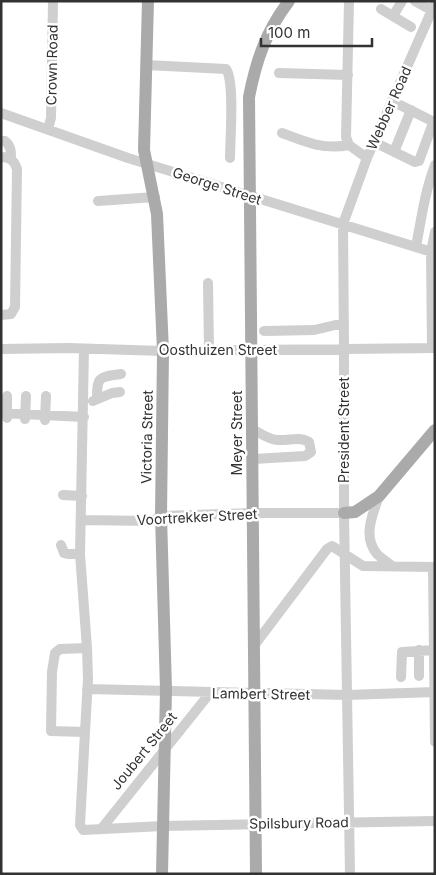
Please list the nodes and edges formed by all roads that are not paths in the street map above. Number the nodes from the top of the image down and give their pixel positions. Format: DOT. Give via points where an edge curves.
graph roads {
  1 [pos="53,1"];
  2 [pos="148,1"];
  3 [pos="289,1"];
  4 [pos="349,1"];
  5 [pos="402,1"];
  6 [pos="415,1"];
  7 [pos="381,8"];
  8 [pos="434,9"];
  9 [pos="393,16"];
  10 [pos="411,27"];
  11 [pos="146,65"];
  12 [pos="280,73"];
  13 [pos="348,75"];
  14 [pos="392,101"];
  15 [pos="411,110"];
  16 [pos="1,113"];
  17 [pos="48,129"];
  18 [pos="282,133"];
  19 [pos="1,141"];
  20 [pos="374,142"];
  21 [pos="349,145"];
  22 [pos="394,152"];
  23 [pos="6,158"];
  24 [pos="230,158"];
  25 [pos="367,158"];
  26 [pos="147,164"];
  27 [pos="435,165"];
  28 [pos="155,197"];
  29 [pos="250,197"];
  30 [pos="98,201"];
  31 [pos="343,224"];
  32 [pos="435,232"];
  33 [pos="416,247"];
  34 [pos="433,253"];
  35 [pos="208,283"];
  36 [pos="1,315"];
  37 [pos="344,323"];
  38 [pos="264,330"];
  39 [pos="314,330"];
  40 [pos="344,348"];
  41 [pos="433,348"];
  42 [pos="1,349"];
  43 [pos="84,349"];
  44 [pos="313,349"];
  45 [pos="163,351"];
  46 [pos="209,351"];
  47 [pos="252,351"];
  48 [pos="121,374"];
  49 [pos="120,392"];
  50 [pos="8,396"];
  51 [pos="26,396"];
  52 [pos="46,396"];
  53 [pos="97,399"];
  54 [pos="84,412"];
  55 [pos="5,415"];
  56 [pos="26,417"];
  57 [pos="45,418"];
  58 [pos="252,429"];
  59 [pos="435,430"];
  60 [pos="253,459"];
  61 [pos="63,495"];
  62 [pos="82,496"];
  63 [pos="380,496"];
  64 [pos="344,513"];
  65 [pos="253,514"];
  66 [pos="161,516"];
  67 [pos="81,520"];
  68 [pos="61,545"];
  69 [pos="80,554"];
  70 [pos="344,554"];
  71 [pos="392,566"];
  72 [pos="434,567"];
  73 [pos="253,647"];
  74 [pos="87,648"];
  75 [pos="419,650"];
  76 [pos="434,650"];
  77 [pos="419,676"];
  78 [pos="401,677"];
  79 [pos="87,689"];
  80 [pos="166,690"];
  81 [pos="435,692"];
  82 [pos="210,693"];
  83 [pos="254,694"];
  84 [pos="347,695"];
  85 [pos="85,732"];
  86 [pos="435,742"];
  87 [pos="164,751"];
  88 [pos="435,821"];
  89 [pos="350,822"];
  90 [pos="256,824"];
  91 [pos="163,826"];
  92 [pos="102,828"];
  93 [pos="162,874"];
  94 [pos="256,874"];
  95 [pos="350,874"];
  1 -- 17 [label="street, Crown Road" via="51,118"];
  2 -- 11 [label="main road, Victoria Street"];
  3 -- 29 [label="main road, Meyer Street" via="269,32 252,79 249,97"];
  4 -- 13 [label="street"];
  5 -- 9 [label="street"];
  6 -- 8 [label="street"];
  7 -- 9 [label="street"];
  8 -- 14 [label="street, Webber Road"];
  9 -- 10 [label="street"];
  11 -- 24 [label="street" via="226,69 230,74 231,87"];
  11 -- 26 [label="main road, Victoria Street" via="144,150"];
  12 -- 13 [label="street"];
  13 -- 21 [label="street" via="346,137"];
  14 -- 15 [label="street"];
  14 -- 20 [label="street, Webber Road"];
  15 -- 22 [label="street"];
  15 -- 22 [label="street" via="433,123 419,161"];
  16 -- 17 [label="street, George Street"];
  17 -- 26 [label="street, George Street"];
  18 -- 21 [label="street" via="314,145 337,148"];
  19 -- 23 [label="street" via="9,144 11,149"];
  20 -- 22 [label="street"];
  20 -- 25 [label="street, Webber Road"];
  21 -- 25 [label="street"];
  23 -- 36 [label="street" via="15,162 17,169 15,307 11,314"];
  25 -- 31 [label="street, President Street"];
  26 -- 28 [label="main road, Victoria Street"];
  26 -- 29 [label="street, George Street"];
  27 -- 33 [label="street"];
  28 -- 30 [label="street"];
  28 -- 45 [label="main road, Victoria Street"];
  29 -- 31 [label="street, George Street"];
  29 -- 47 [label="main road, Meyer Street"];
  31 -- 33 [label="street, George Street"];
  31 -- 37 [label="street, President Street"];
  32 -- 34 [label="street"];
  33 -- 34 [label="street, George Street"];
  34 -- 41 [label="street"];
  35 -- 46 [label="street"];
  37 -- 39 [label="street"];
  37 -- 40 [label="street, President Street"];
  38 -- 39 [label="street"];
  39 -- 44 [label="street"];
  40 -- 41 [label="street, Oosthuizen Street"];
  40 -- 44 [label="street, Oosthuizen Street"];
  40 -- 64 [label="street, President Street"];
  42 -- 43 [label="street, Oosthuizen Street"];
  43 -- 45 [label="street, Oosthuizen Street"];
  43 -- 54 [label="street"];
  44 -- 47 [label="street, Oosthuizen Street"];
  45 -- 46 [label="street, Oosthuizen Street"];
  45 -- 66 [label="main road, Victoria Street"];
  46 -- 47 [label="street, Oosthuizen Street"];
  47 -- 58 [label="main road, Meyer Street"];
  48 -- 53 [label="street" via="99,379"];
  49 -- 53 [label="street"];
  50 -- 55 [label="street"];
  51 -- 56 [label="street"];
  52 -- 57 [label="street"];
  53 -- 54 [label="street"];
  54 -- 57 [label="street"];
  54 -- 62 [label="street"];
  55 -- 56 [label="street"];
  56 -- 57 [label="street"];
  58 -- 60 [label="main road, Meyer Street"];
  58 -- 60 [label="street" via="271,439 301,438 311,446 311,452 305,456"];
  59 -- 63 [label="main road"];
  60 -- 65 [label="main road, Meyer Street"];
  61 -- 62 [label="street"];
  62 -- 67 [label="street"];
  63 -- 64 [label="main road" via="355,512"];
  63 -- 71 [label="street" via="370,522 371,545"];
  64 -- 65 [label="street, Voortrekker Street"];
  64 -- 70 [label="street, President Street"];
  65 -- 66 [label="street, Voortrekker Street"];
  65 -- 73 [label="main road, Meyer Street"];
  66 -- 67 [label="street, Voortrekker Street" via="152,521"];
  66 -- 80 [label="main road, Victoria Street"];
  67 -- 69 [label="street"];
  68 -- 69 [label="street" via="68,554"];
  69 -- 74 [label="street"];
  70 -- 71 [label="street" via="363,566"];
  70 -- 73 [label="street" via="332,546 327,549"];
  70 -- 84 [label="street, President Street"];
  71 -- 72 [label="street"];
  72 -- 76 [label="street"];
  73 -- 83 [label="main road, Meyer Street"];
  74 -- 79 [label="street"];
  74 -- 85 [label="street" via="60,649 55,653 52,672 51,732"];
  75 -- 76 [label="street"];
  75 -- 77 [label="street"];
  75 -- 78 [label="street" via="402,652"];
  76 -- 81 [label="street"];
  79 -- 80 [label="street, Lambert Street"];
  79 -- 85 [label="street"];
  80 -- 82 [label="street, Lambert Street"];
  80 -- 87 [label="main road, Victoria Street"];
  81 -- 84 [label="street, Lambert Street"];
  81 -- 86 [label="street"];
  82 -- 83 [label="street, Lambert Street"];
  82 -- 87 [label="street, Joubert Street"];
  83 -- 84 [label="street, Lambert Street"];
  83 -- 90 [label="main road, Meyer Street"];
  84 -- 89 [label="street, President Street"];
  85 -- 92 [label="street, Spilsbury Road" via="81,828"];
  87 -- 91 [label="main road, Victoria Street"];
  87 -- 92 [label="street, Joubert Street"];
  88 -- 89 [label="street, Spilsbury Road"];
  89 -- 90 [label="street, Spilsbury Road"];
  89 -- 95 [label="street, President Street"];
  90 -- 91 [label="street, Spilsbury Road"];
  90 -- 94 [label="main road, Meyer Street"];
  91 -- 92 [label="street, Spilsbury Road"];
  91 -- 93 [label="main road, Victoria Street"];
}
